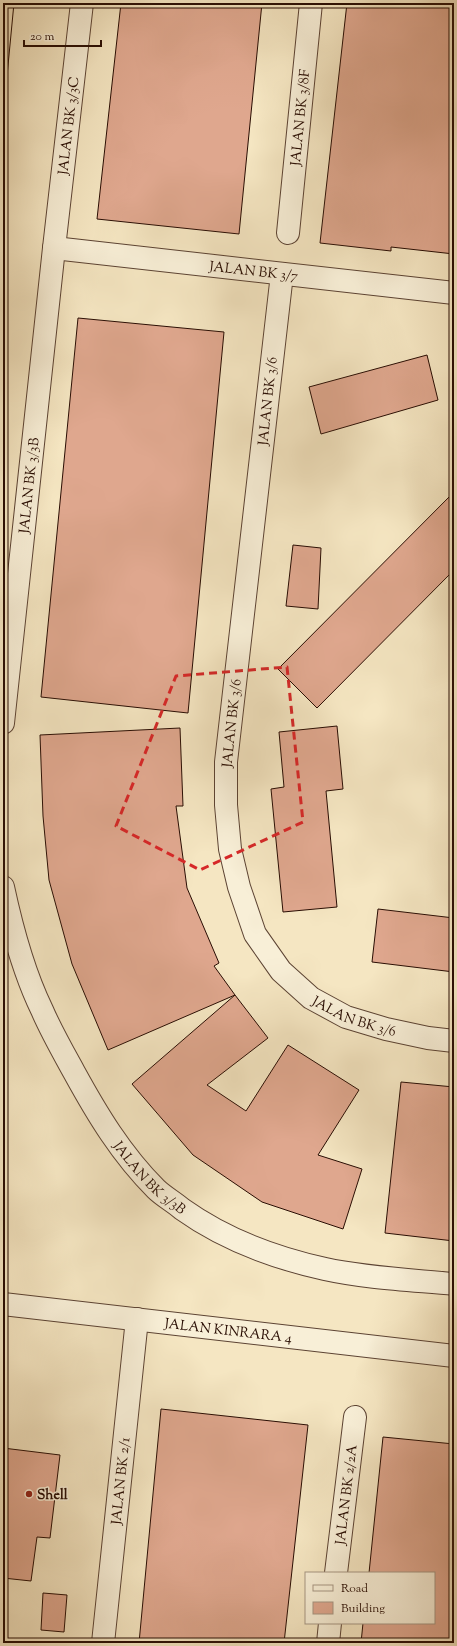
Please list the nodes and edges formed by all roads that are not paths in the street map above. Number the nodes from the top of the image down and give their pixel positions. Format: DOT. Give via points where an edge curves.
graph roads {
  1 [pos="82,3"];
  2 [pos="311,3"];
  3 [pos="288,233"];
  4 [pos="54,248"];
  5 [pos="282,274"];
  6 [pos="454,293"];
  7 [pos="3,723"];
  8 [pos="3,887"];
  9 [pos="454,1041"];
  10 [pos="454,1284"];
  11 [pos="3,1304"];
  12 [pos="136,1319"];
  13 [pos="454,1356"];
  14 [pos="355,1417"];
  15 [pos="336,1572"];
  16 [pos="330,1624"];
  17 [pos="103,1643"];
  18 [pos="328,1643"];
  1 -- 4 [label="street, JALAN BK 3/3C"];
  2 -- 3 [label="street, JALAN BK 3/8F"];
  4 -- 5 [label="street, JALAN BK 3/7"];
  4 -- 7 [label="street, JALAN BK 3/3B"];
  5 -- 6 [label="street, JALAN BK 3/7"];
  5 -- 9 [label="street, JALAN BK 3/6" via="226,762 230,849 239,888 255,934 281,970 311,998 346,1017 428,1038"];
  8 -- 10 [label="street, JALAN BK 3/3B" via="24,966 41,1010 94,1108 123,1152 157,1190 198,1220 237,1240 279,1256 326,1269"];
  11 -- 12 [label="street, JALAN KINRARA 4"];
  12 -- 13 [label="street, JALAN KINRARA 4"];
  12 -- 17 [label="street, JALAN BK 2/1"];
  14 -- 15 [label="street, JALAN BK 2/2A"];
  16 -- 18 [label="street"];
}
